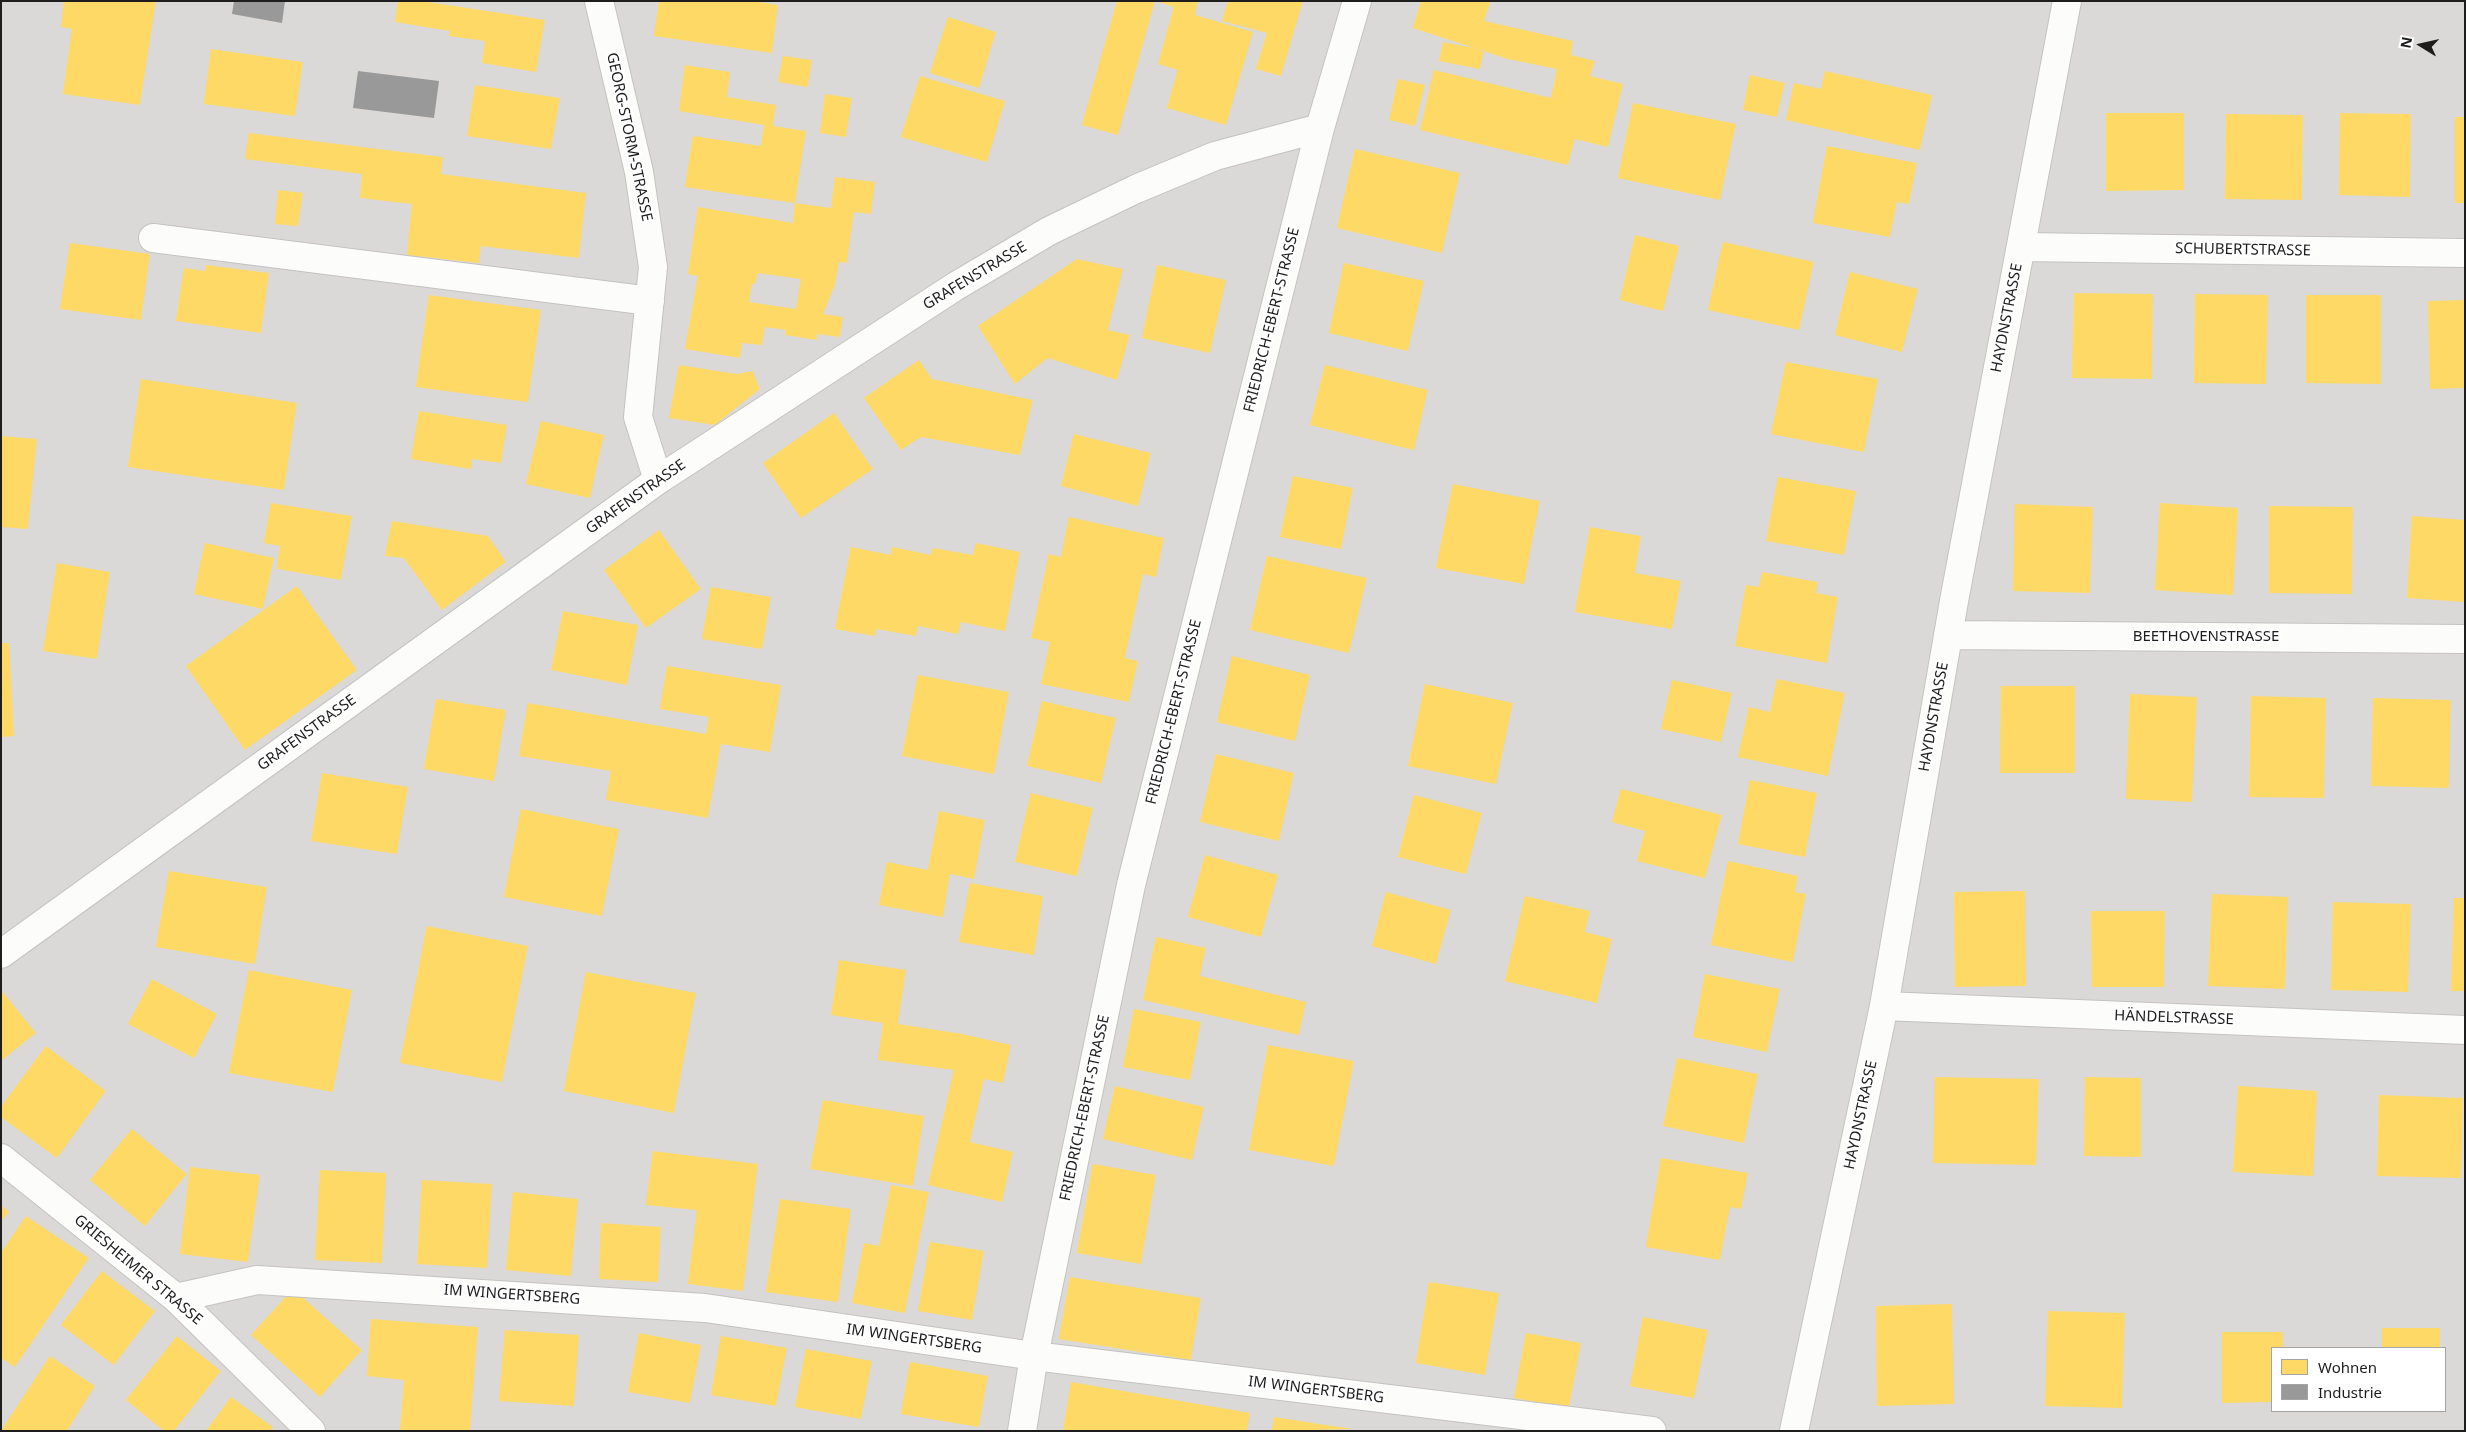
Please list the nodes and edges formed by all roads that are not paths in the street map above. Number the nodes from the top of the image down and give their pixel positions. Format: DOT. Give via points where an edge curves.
graph roads {
  1 [pos="599,1"];
  2 [pos="1357,1"];
  3 [pos="2067,1"];
  4 [pos="1320,128"];
  5 [pos="152,238"];
  6 [pos="2022,246"];
  7 [pos="2465,253"];
  8 [pos="650,301"];
  9 [pos="658,480"];
  10 [pos="1948,635"];
  11 [pos="2465,639"];
  12 [pos="1,954"];
  13 [pos="1884,1006"];
  14 [pos="2465,1030"];
  15 [pos="1,1158"];
  16 [pos="176,1298"];
  17 [pos="1034,1356"];
  18 [pos="311,1431"];
  19 [pos="1022,1431"];
  20 [pos="1652,1431"];
  21 [pos="1794,1431"];
  1 -- 8 [label="street, GEORG-STORM-STRASSE" via="639,172 653,267"];
  2 -- 4 [label="street, FRIEDRICH-EBERT-STRASSE"];
  3 -- 6 [label="street, HAYDNSTRASSE"];
  4 -- 9 [label="street, GRAFENSTRASSE" via="1215,156 1049,231 956,286"];
  4 -- 17 [label="street, FRIEDRICH-EBERT-STRASSE" via="1131,885"];
  5 -- 8 [label="street"];
  6 -- 7 [label="street, SCHUBERTSTRASSE"];
  6 -- 10 [label="street, HAYDNSTRASSE"];
  8 -- 9 [label="street, GEORG-STORM-STRASSE" via="638,417"];
  9 -- 12 [label="street, GRAFENSTRASSE"];
  10 -- 11 [label="street, BEETHOVENSTRASSE"];
  10 -- 13 [label="street, HAYDNSTRASSE"];
  13 -- 14 [label="street, HÄNDELSTRASSE"];
  13 -- 21 [label="street, HAYDNSTRASSE"];
  15 -- 16 [label="street, GRIESHEIMER STRASSE"];
  16 -- 17 [label="street, IM WINGERTSBERG" via="257,1280 383,1286 706,1308"];
  16 -- 18 [label="street, GRIESHEIMER STRASSE"];
  17 -- 19 [label="street, FRIEDRICH-EBERT-STRASSE"];
  17 -- 20 [label="street, IM WINGERTSBERG"];
}
